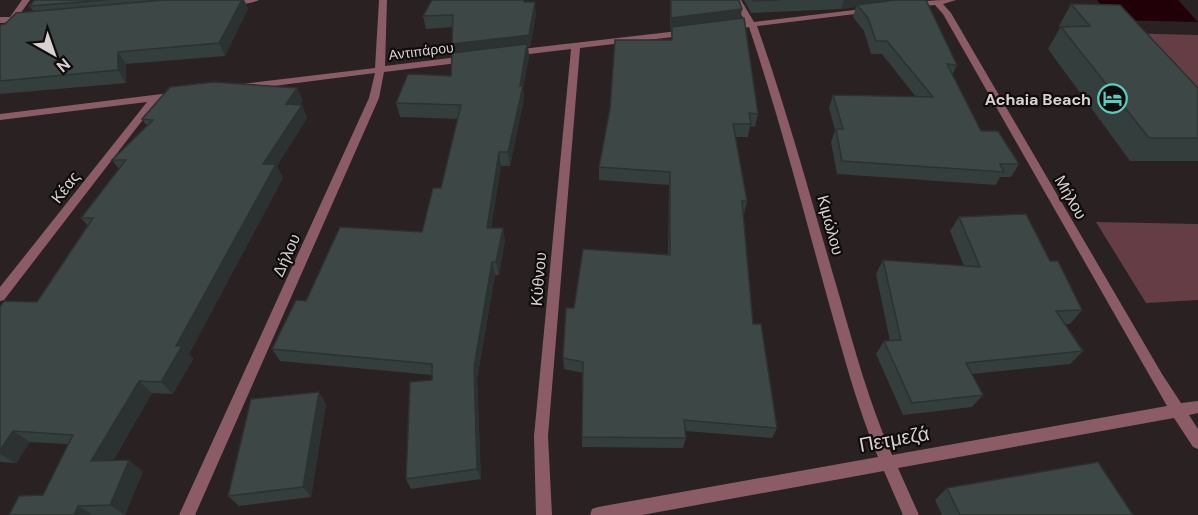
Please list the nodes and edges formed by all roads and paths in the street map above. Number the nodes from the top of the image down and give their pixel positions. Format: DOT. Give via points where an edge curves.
graph roads {
  1 [pos="26,0"];
  2 [pos="255,0"];
  3 [pos="383,0"];
  4 [pos="737,0"];
  5 [pos="952,0"];
  6 [pos="936,1"];
  7 [pos="214,4"];
  8 [pos="903,6"];
  9 [pos="879,9"];
  10 [pos="0,20"];
  11 [pos="12,20"];
  12 [pos="33,20"];
  13 [pos="752,25"];
  14 [pos="717,29"];
  15 [pos="694,32"];
  16 [pos="576,46"];
  17 [pos="507,54"];
  18 [pos="472,58"];
  19 [pos="380,69"];
  20 [pos="226,89"];
  21 [pos="191,94"];
  22 [pos="155,98"];
  23 [pos="0,117"];
  24 [pos="0,296"];
  25 [pos="1198,407"];
  26 [pos="1177,411"];
  27 [pos="1198,442"];
  28 [pos="886,462"];
  29 [pos="187,515"];
  30 [pos="544,515"];
  31 [pos="598,515"];
  32 [pos="911,515"];
  1 -- 11 [label="street"];
  2 -- 7 [label="street"];
  3 -- 19 [label="street, Δήλου"];
  4 -- 13 [label="street, Κιμώλου"];
  5 -- 6 [label="street"];
  6 -- 8 [label="street"];
  6 -- 26 [label="street, Μήλου"];
  9 -- 13 [label="street"];
  10 -- 11 [label="street"];
  11 -- 12 [label="street"];
  13 -- 14 [label="street"];
  13 -- 28 [label="street, Κιμώλου" via="787,130 861,391"];
  15 -- 16 [label="street"];
  16 -- 17 [label="street"];
  16 -- 30 [label="street, Κύθνου" via="541,436"];
  18 -- 19 [label="street, Αντιπάρου"];
  19 -- 20 [label="street, Αντιπάρου"];
  19 -- 29 [label="street, Δήλου" via="374,98"];
  21 -- 22 [label="street"];
  22 -- 23 [label="street"];
  22 -- 24 [label="street, Κέας"];
  25 -- 26 [label="street, Πετμεζά"];
  26 -- 27 [label="street, Μήλου"];
  26 -- 28 [label="street, Πετμεζά"];
  28 -- 31 [label="street, Πετμεζά"];
  28 -- 32 [label="street, Κιμώλου"];
}
